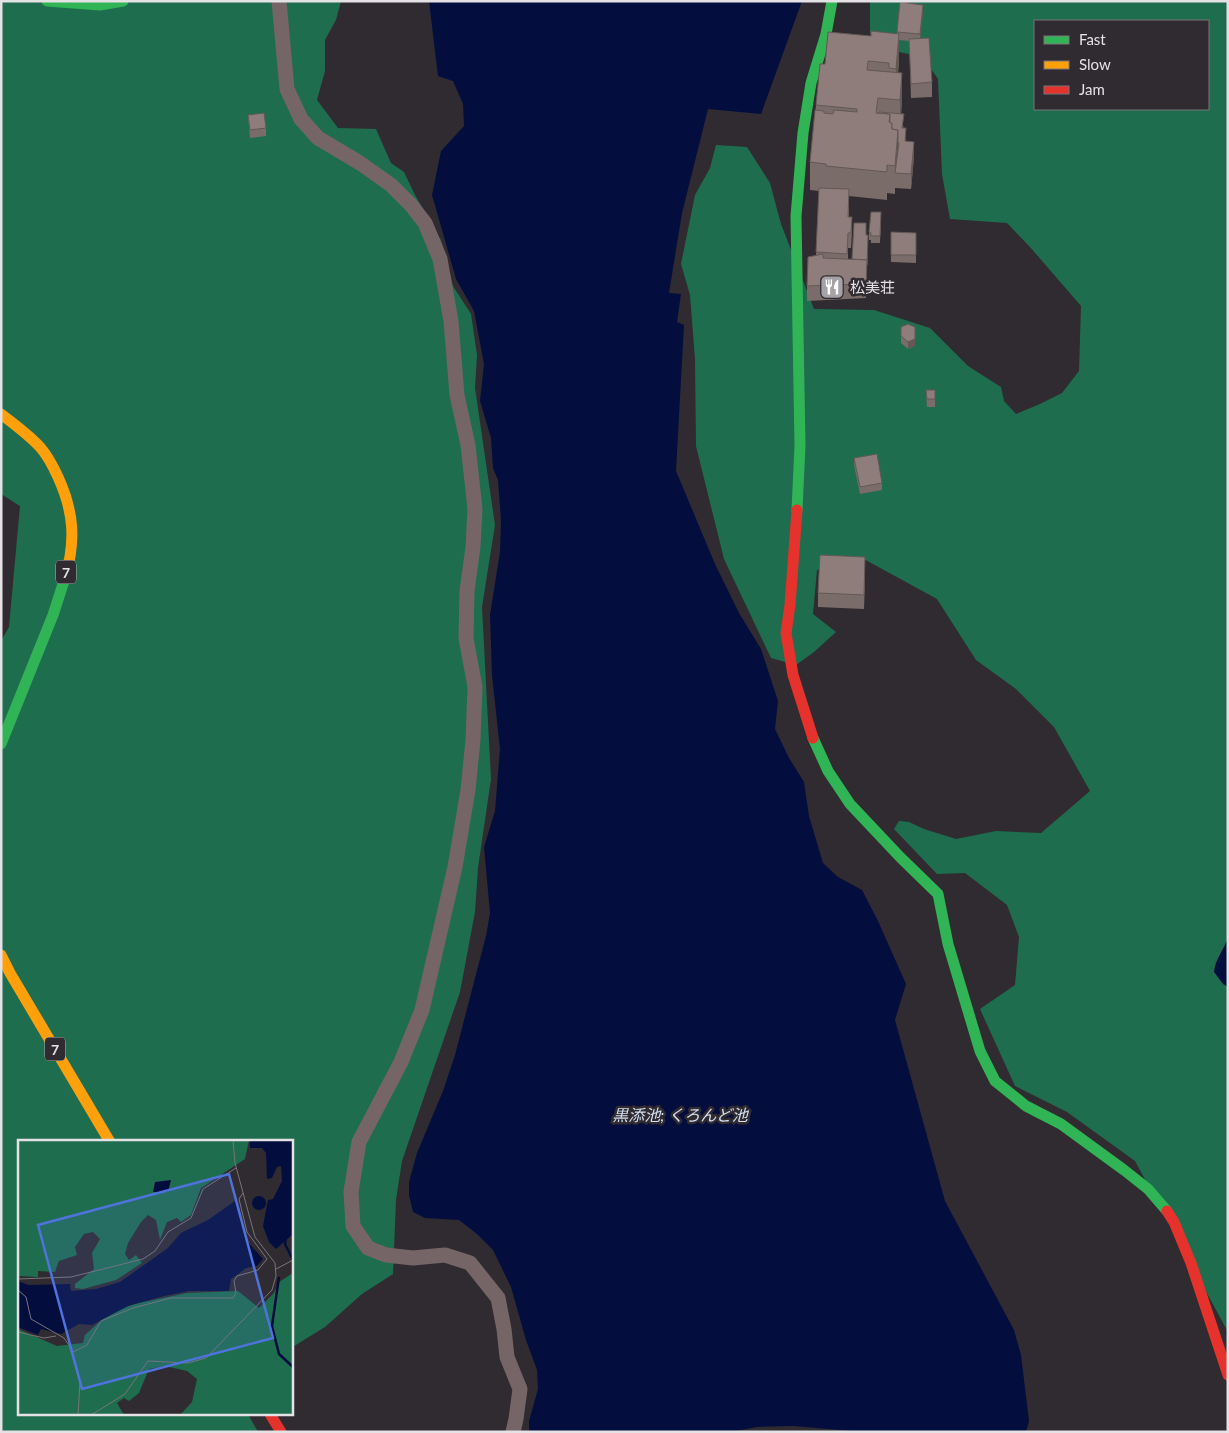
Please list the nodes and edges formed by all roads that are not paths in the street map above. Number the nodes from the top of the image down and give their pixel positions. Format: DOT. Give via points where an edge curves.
graph roads {
  1 [pos="47,1"];
  2 [pos="123,1"];
  3 [pos="279,1"];
  4 [pos="832,1"];
  5 [pos="1,414"];
  6 [pos="1,744"];
  7 [pos="1,955"];
  8 [pos="109,1140"];
  9 [pos="1228,1375"];
  10 [pos="271,1416"];
  11 [pos="281,1432"];
  12 [pos="512,1432"];
  1 -- 2 [label="street" via="100,5"];
  3 -- 12 [label="lane" via="287,89 301,119 318,138 391,185 411,205 425,222 440,259 452,321 457,395 468,445 475,509 466,638 475,687 473,740 455,867 422,1010 401,1062 359,1142 351,1192 353,1226 368,1248 386,1255 413,1258 445,1255 470,1263 498,1298 507,1357 520,1389"];
  4 -- 9 [label="street" via="802,133 796,216 800,446 796,533 786,633 793,675 810,732 828,771 850,804 938,894 948,944 980,1051 995,1082 1026,1106 1061,1124 1124,1170 1160,1202 1174,1222 1191,1263"];
  5 -- 6 [label="street, 7" via="23,431 52,464 71,512 72,540 70,560 53,616"];
  7 -- 8 [label="street, 7"];
  10 -- 11 [label="street"];
}
